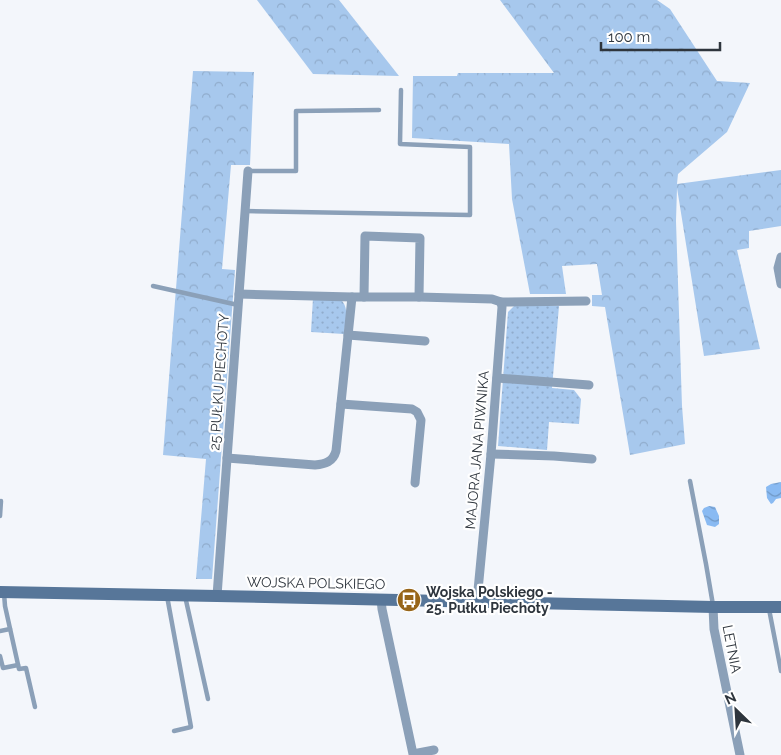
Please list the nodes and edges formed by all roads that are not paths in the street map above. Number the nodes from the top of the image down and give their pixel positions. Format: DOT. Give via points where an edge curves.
graph roads {
  1 [pos="401,90"];
  2 [pos="379,110"];
  3 [pos="248,170"];
  4 [pos="245,211"];
  5 [pos="781,257"];
  6 [pos="781,284"];
  7 [pos="152,286"];
  8 [pos="239,294"];
  9 [pos="352,297"];
  10 [pos="364,297"];
  11 [pos="419,297"];
  12 [pos="586,301"];
  13 [pos="500,302"];
  14 [pos="238,305"];
  15 [pos="348,335"];
  16 [pos="425,341"];
  17 [pos="497,378"];
  18 [pos="588,385"];
  19 [pos="341,404"];
  20 [pos="491,454"];
  21 [pos="227,458"];
  22 [pos="592,459"];
  23 [pos="690,481"];
  24 [pos="415,483"];
  25 [pos="1,502"];
  26 [pos="0,516"];
  27 [pos="2,592"];
  28 [pos="167,595"];
  29 [pos="185,595"];
  30 [pos="216,596"];
  31 [pos="381,599"];
  32 [pos="477,601"];
  33 [pos="713,607"];
  34 [pos="775,607"];
  35 [pos="10,629"];
  36 [pos="0,631"];
  37 [pos="0,656"];
  38 [pos="18,665"];
  39 [pos="781,671"];
  40 [pos="208,699"];
  41 [pos="34,706"];
  42 [pos="174,731"];
  43 [pos="434,750"];
  44 [pos="740,755"];
  1 -- 4 [label="lane" via="400,144 470,146 470,216"];
  2 -- 3 [label="lane" via="296,111 296,171"];
  3 -- 4 [label="street, 25 PUŁKU PIECHOTY"];
  4 -- 8 [label="street, 25 PUŁKU PIECHOTY"];
  5 -- 6 [label="street" via="778,268"];
  7 -- 14 [label="lane"];
  8 -- 9 [label="street"];
  8 -- 14 [label="street, 25 PUŁKU PIECHOTY"];
  9 -- 10 [label="street"];
  9 -- 15 [label="street"];
  10 -- 11 [label="street"];
  10 -- 11 [label="street" via="365,236 420,238"];
  11 -- 13 [label="street" via="492,298"];
  12 -- 13 [label="street"];
  13 -- 17 [label="street, MAJORA JANA PIWNIKA"];
  14 -- 21 [label="street, 25 PUŁKU PIECHOTY"];
  15 -- 16 [label="street"];
  15 -- 19 [label="street"];
  17 -- 18 [label="street"];
  17 -- 20 [label="street, MAJORA JANA PIWNIKA"];
  19 -- 21 [label="street" via="335,455 325,464"];
  19 -- 24 [label="street" via="417,412 421,420"];
  20 -- 22 [label="street"];
  20 -- 32 [label="street, MAJORA JANA PIWNIKA"];
  21 -- 30 [label="street, 25 PUŁKU PIECHOTY"];
  23 -- 33 [label="lane"];
  25 -- 26 [label="lane"];
  27 -- 28 [label="main road, WOJSKA POLSKIEGO"];
  27 -- 35 [label="lane"];
  28 -- 29 [label="main road, WOJSKA POLSKIEGO"];
  28 -- 42 [label="lane" via="191,727"];
  29 -- 30 [label="main road, WOJSKA POLSKIEGO"];
  29 -- 40 [label="lane"];
  30 -- 31 [label="main road, WOJSKA POLSKIEGO"];
  31 -- 32 [label="main road, WOJSKA POLSKIEGO"];
  31 -- 43 [label="street" via="413,754"];
  32 -- 33 [label="main road, WOJSKA POLSKIEGO"];
  33 -- 34 [label="main road, WOJSKA POLSKIEGO"];
  33 -- 44 [label="street, LETNIA" via="712,620"];
  34 -- 39 [label="lane"];
  35 -- 36 [label="lane"];
  35 -- 38 [label="lane"];
  37 -- 38 [label="lane" via="3,668"];
  38 -- 41 [label="lane" via="19,669 26,668"];
}
